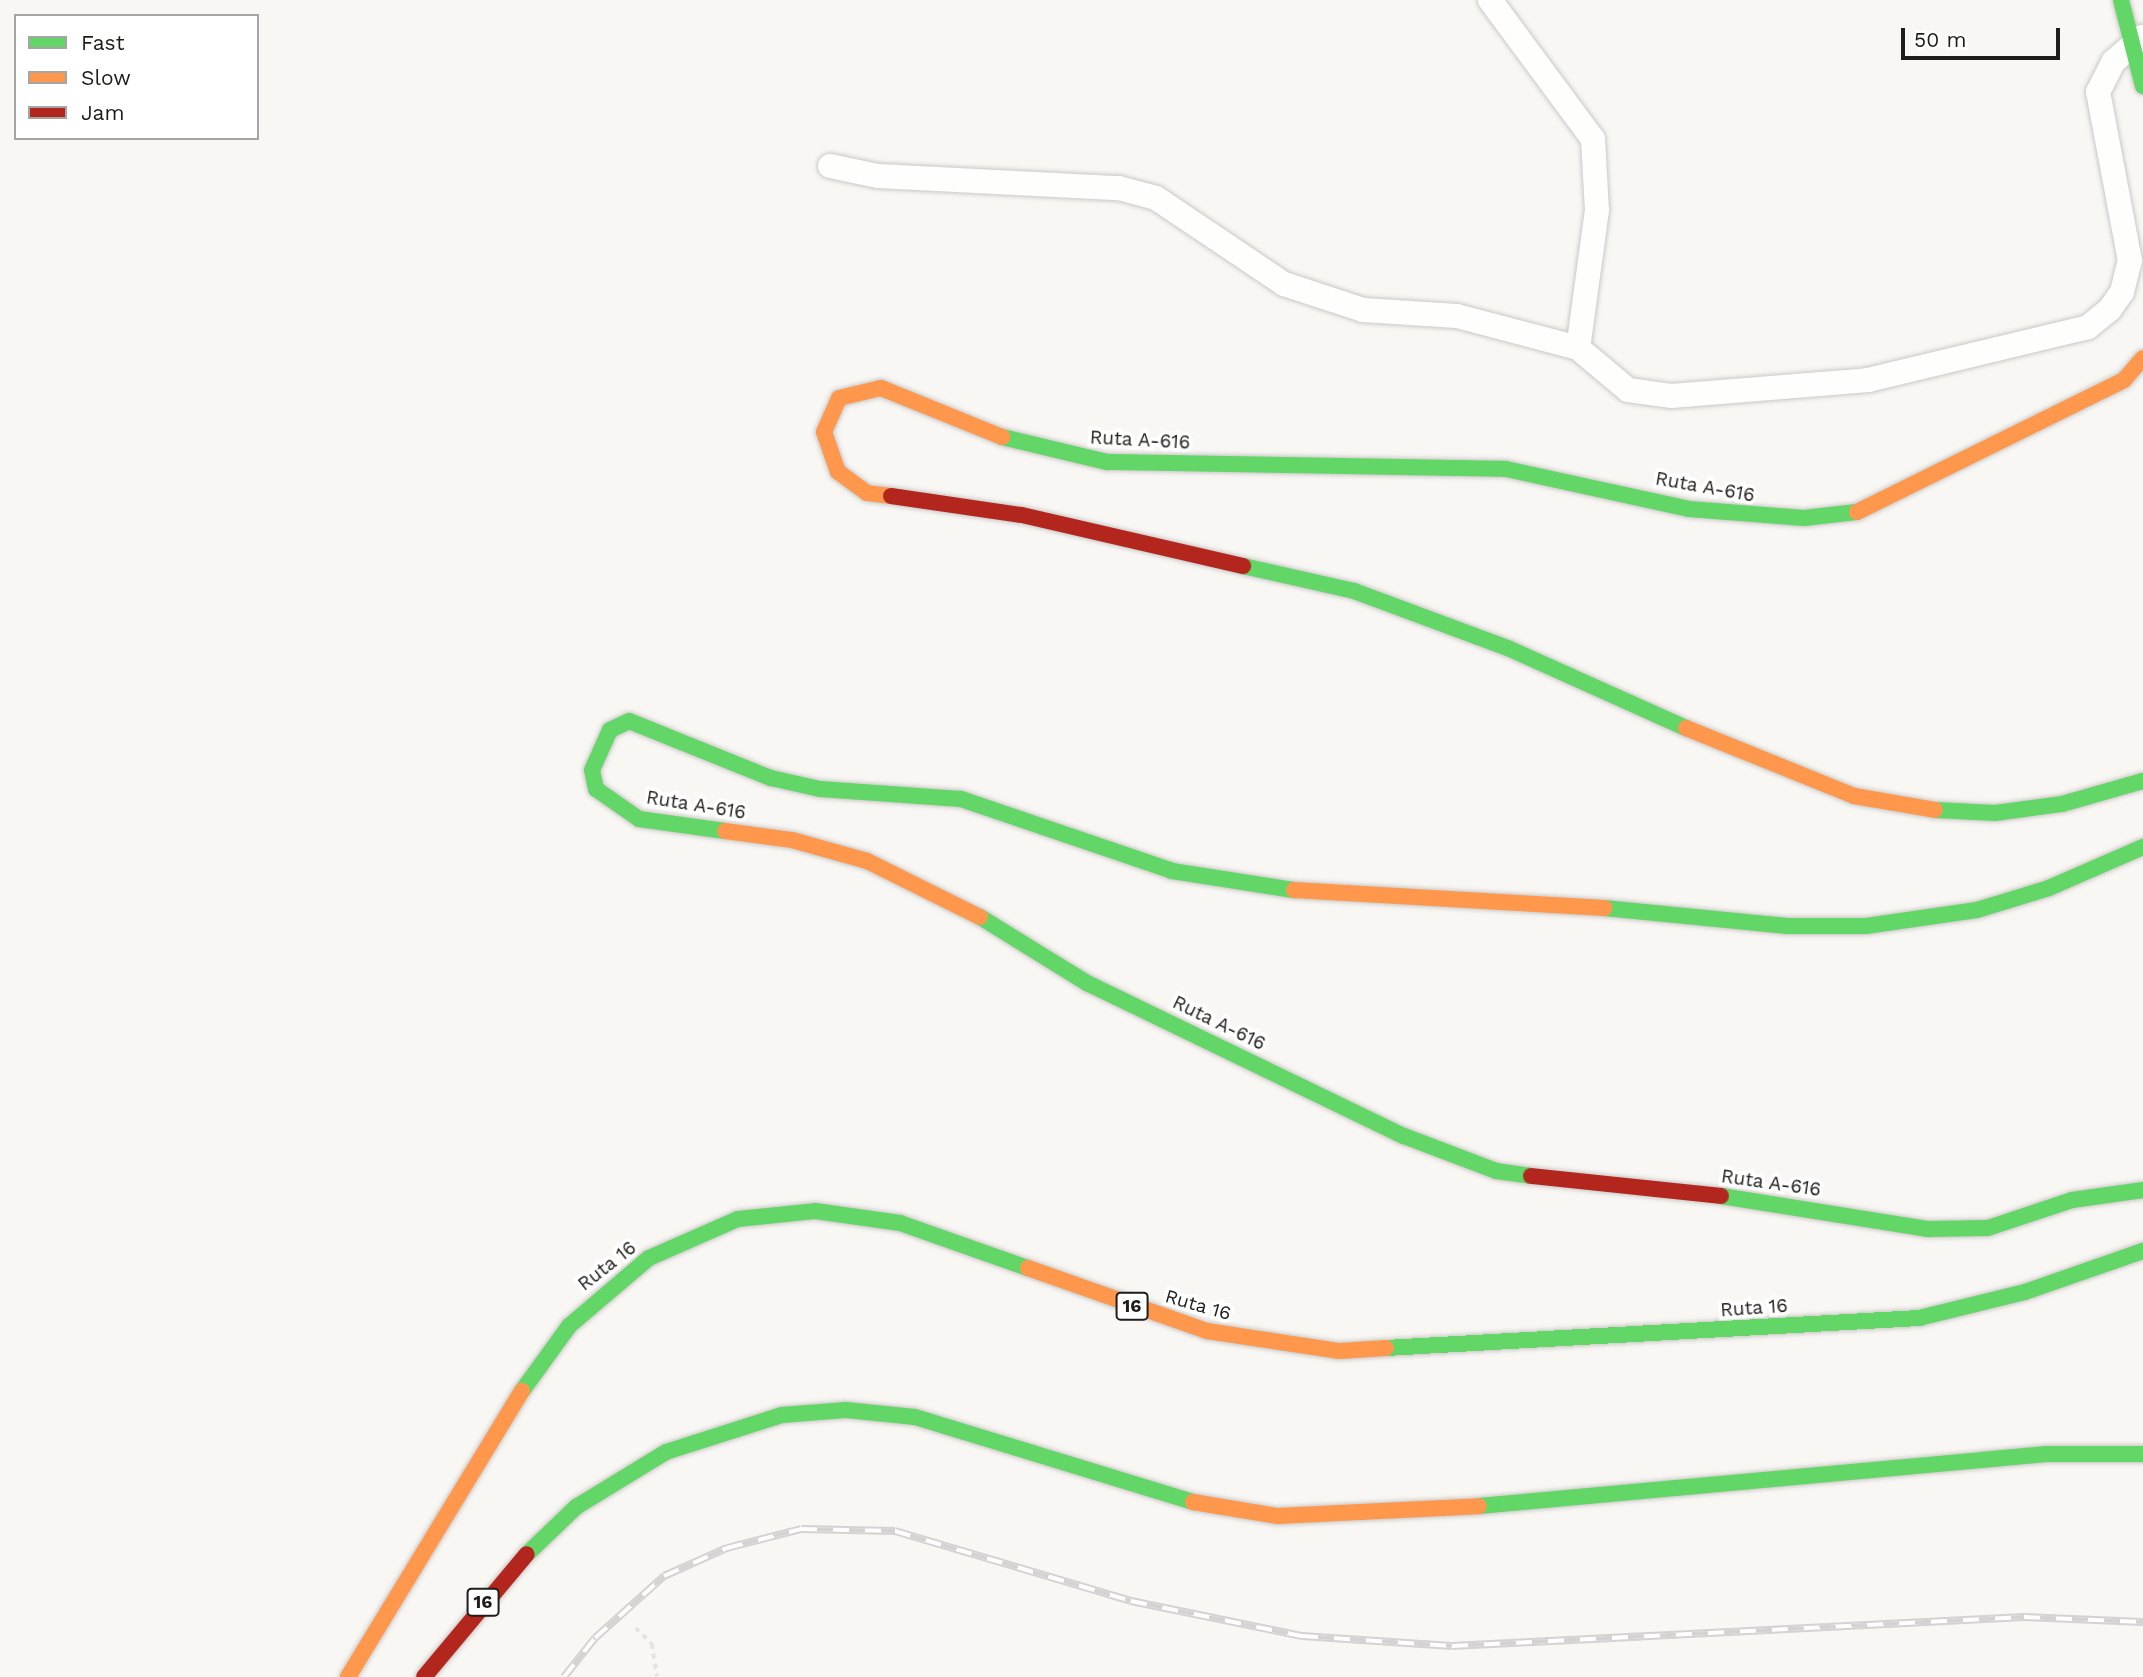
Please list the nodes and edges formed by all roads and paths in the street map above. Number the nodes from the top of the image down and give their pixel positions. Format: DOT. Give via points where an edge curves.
graph roads {
  1 [pos="1490,0"];
  2 [pos="2121,0"];
  3 [pos="2138,41"];
  4 [pos="2143,86"];
  5 [pos="830,166"];
  6 [pos="1578,348"];
  7 [pos="2143,358"];
  8 [pos="2143,781"];
  9 [pos="2143,847"];
  10 [pos="2143,1190"];
  11 [pos="2143,1251"];
  12 [pos="2143,1454"];
  13 [pos="636,1628"];
  14 [pos="348,1677"];
  15 [pos="424,1677"];
  16 [pos="657,1677"];
  1 -- 6 [label="street" via="1593,139 1597,210"];
  2 -- 3 [label="main road"];
  3 -- 4 [label="main road"];
  3 -- 6 [label="street" via="2113,62 2098,92 2130,261 2122,292 2088,327 1868,380 1671,396 1628,390"];
  5 -- 6 [label="street" via="878,176 1119,188 1156,198 1284,284 1338,303 1457,316"];
  7 -- 8 [label="main road, Ruta A-616" via="2123,380 1907,492 1856,512 1804,518 1689,509 1506,469 1107,462 1017,443 881,388 839,398 824,432 838,472 867,493 1022,515 1354,591 1510,649 1767,765 1854,796 1931,810 1996,813 2062,804"];
  9 -- 10 [label="main road, Ruta A-616" via="2049,888 1977,910 1880,925 1787,926 1559,903 1249,888 1172,871 961,799 820,789 771,778 629,721 610,730 597,746 592,769 596,789 639,819 792,840 867,861 936,890 1087,983 1404,1136 1496,1171 1620,1190 1724,1196 1928,1229 1988,1228 2072,1200"];
  11 -- 14 [label="main road, Ruta 16 / 16" via="2025,1292 1919,1318 1340,1351 1207,1331 900,1223 815,1211 738,1219 649,1258 569,1326 523,1390"];
  12 -- 15 [label="main road, 16" via="2047,1454 1389,1514 1278,1516 1173,1500 915,1416 846,1410 751,1421 639,1466 547,1531"];
  13 -- 16 [label="path" via="652,1644"];
}
